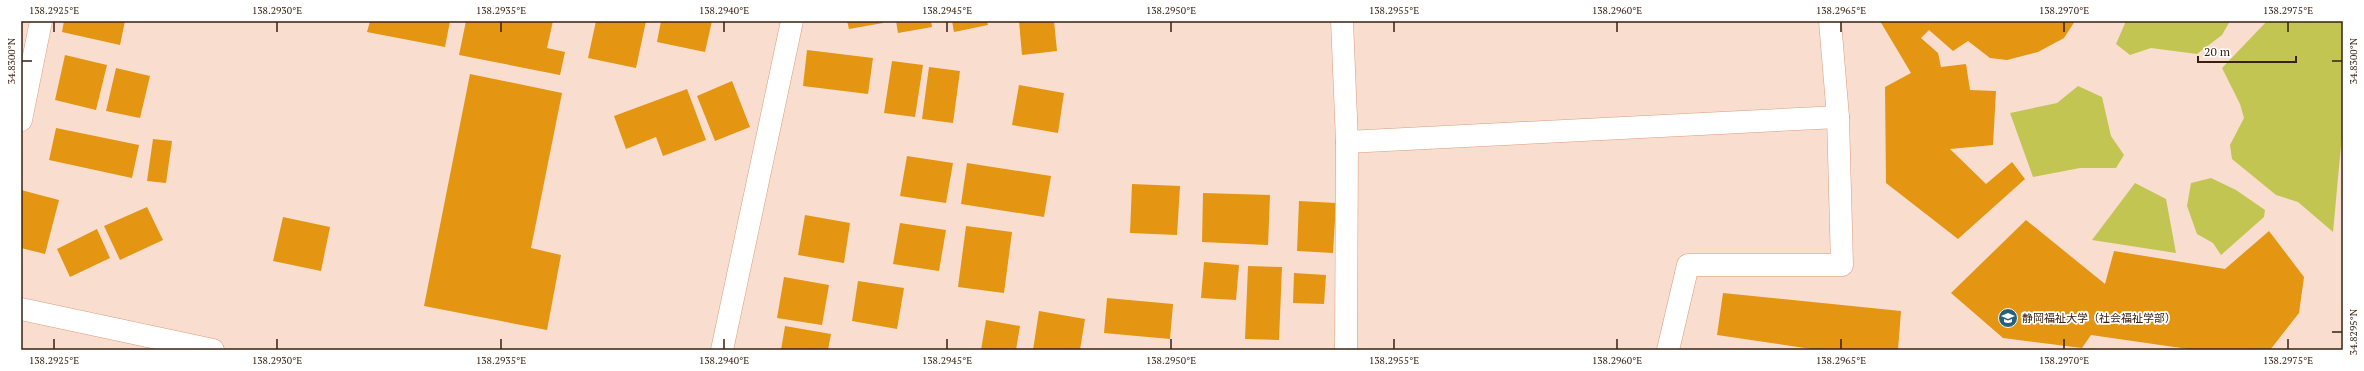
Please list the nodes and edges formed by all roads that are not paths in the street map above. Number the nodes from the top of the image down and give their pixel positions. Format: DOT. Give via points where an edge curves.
graph roads {
  1 [pos="41,21"];
  2 [pos="792,21"];
  3 [pos="1342,21"];
  4 [pos="1830,21"];
  5 [pos="1838,117"];
  6 [pos="21,120"];
  7 [pos="1347,142"];
  8 [pos="21,309"];
  9 [pos="213,350"];
  10 [pos="722,350"];
  11 [pos="1346,350"];
  12 [pos="1668,350"];
  1 -- 6 [label="street"];
  2 -- 10 [label="street"];
  3 -- 7 [label="street"];
  4 -- 5 [label="street"];
  5 -- 7 [label="street"];
  5 -- 12 [label="street" via="1842,265 1688,265"];
  7 -- 11 [label="street"];
  8 -- 9 [label="street"];
}
